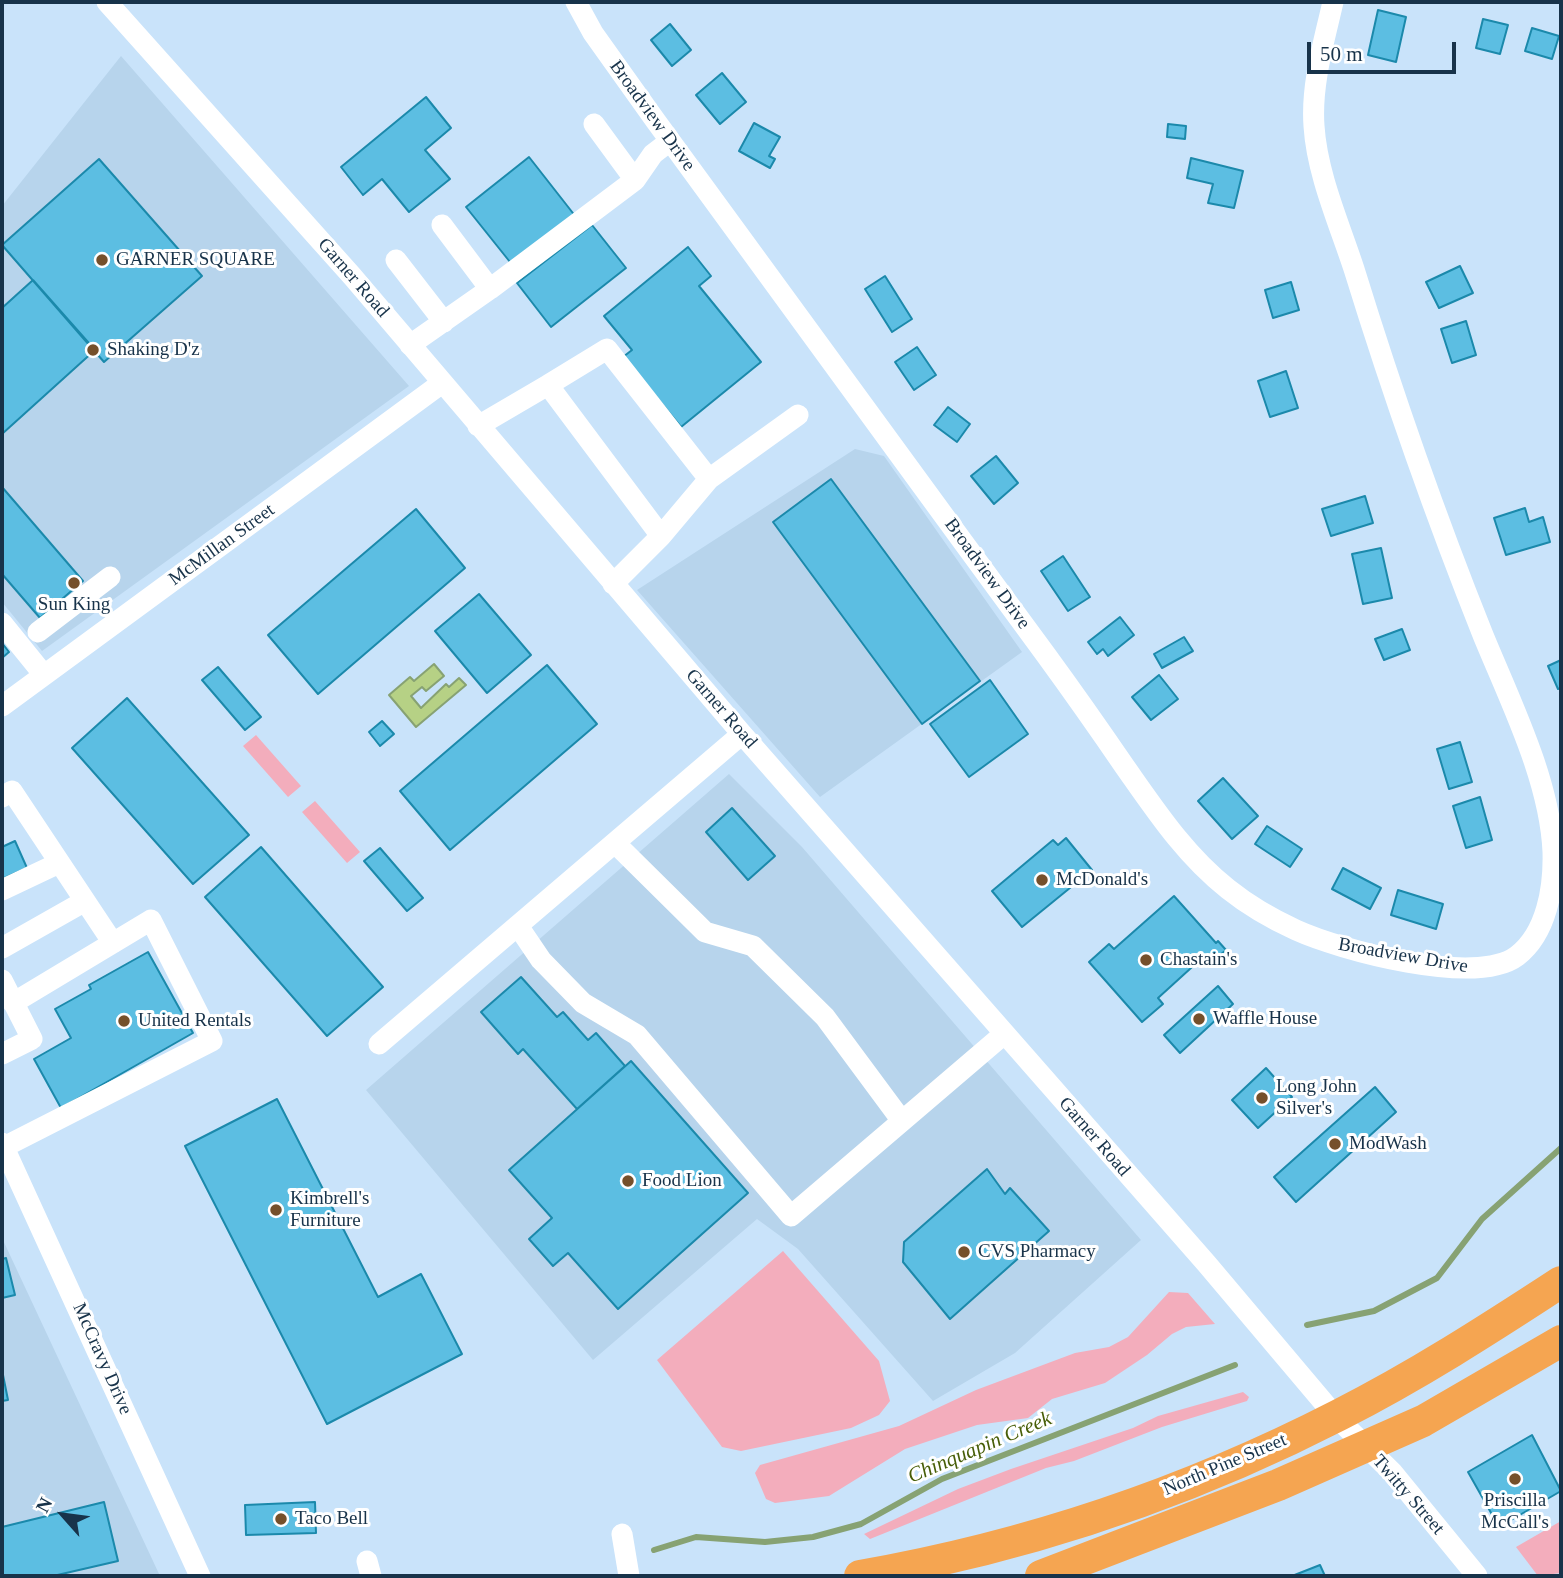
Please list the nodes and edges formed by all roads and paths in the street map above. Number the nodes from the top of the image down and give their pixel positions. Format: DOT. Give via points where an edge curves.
graph roads {
  1 [pos="107,2"];
  2 [pos="576,2"];
  3 [pos="1333,2"];
  4 [pos="594,124"];
  5 [pos="670,141"];
  6 [pos="635,180"];
  7 [pos="442,226"];
  8 [pos="396,260"];
  9 [pos="490,289"];
  10 [pos="444,322"];
  11 [pos="410,345"];
  12 [pos="442,383"];
  13 [pos="548,385"];
  14 [pos="798,415"];
  15 [pos="478,426"];
  16 [pos="709,478"];
  17 [pos="661,536"];
  18 [pos="110,577"];
  19 [pos="613,584"];
  20 [pos="2,623"];
  21 [pos="37,632"];
  22 [pos="44,675"];
  23 [pos="2,706"];
  24 [pos="742,734"];
  25 [pos="2,797"];
  26 [pos="615,843"];
  27 [pos="59,863"];
  28 [pos="2,890"];
  29 [pos="85,901"];
  30 [pos="518,926"];
  31 [pos="113,943"];
  32 [pos="2,948"];
  33 [pos="2,980"];
  34 [pos="13,1003"];
  35 [pos="1004,1034"];
  36 [pos="379,1044"];
  37 [pos="2,1054"];
  38 [pos="902,1121"];
  39 [pos="3,1145"];
  40 [pos="1561,1282"];
  41 [pos="1561,1341"];
  42 [pos="1336,1417"];
  43 [pos="1366,1446"];
  44 [pos="622,1534"];
  45 [pos="200,1576"];
  46 [pos="629,1576"];
  47 [pos="860,1576"];
  48 [pos="1041,1576"];
  49 [pos="1478,1576"];
  1 -- 11 [label="street, Garner Road"];
  2 -- 5 [label="street, Broadview Drive"];
  3 -- 5 [label="street, Broadview Drive" via="1314,103 1322,168 1369,318 1464,589 1521,727 1550,821 1553,872 1541,922 1517,956 1481,970 1332,944 1260,911 1198,862 1171,833"];
  4 -- 6 [label="street"];
  5 -- 6 [label="street" via="653,154"];
  6 -- 9 [label="street"];
  7 -- 9 [label="street"];
  8 -- 10 [label="street"];
  9 -- 10 [label="street"];
  10 -- 11 [label="street"];
  11 -- 12 [label="street, Garner Road"];
  12 -- 15 [label="street, Garner Road"];
  12 -- 22 [label="street, McMillan Street"];
  13 -- 15 [label="street"];
  13 -- 16 [label="street" via="607,349"];
  13 -- 17 [label="street"];
  14 -- 16 [label="street"];
  15 -- 19 [label="street, Garner Road"];
  16 -- 17 [label="street"];
  17 -- 19 [label="street"];
  18 -- 21 [label="street"];
  19 -- 24 [label="street, Garner Road"];
  20 -- 22 [label="street"];
  22 -- 23 [label="street, McMillan Street"];
  24 -- 26 [label="street"];
  24 -- 35 [label="street, Garner Road"];
  25 -- 27 [label="street" via="12,791"];
  26 -- 30 [label="street"];
  26 -- 38 [label="street" via="705,932 753,946 825,1017"];
  27 -- 28 [label="street"];
  27 -- 29 [label="street"];
  29 -- 31 [label="street"];
  29 -- 32 [label="street"];
  30 -- 36 [label="street"];
  30 -- 38 [label="street" via="541,960 583,1003 638,1035 791,1216"];
  31 -- 34 [label="street"];
  31 -- 39 [label="street" via="151,920 212,1041"];
  33 -- 34 [label="street"];
  34 -- 37 [label="street" via="32,1039"];
  35 -- 38 [label="street"];
  35 -- 42 [label="street, Garner Road"];
  39 -- 45 [label="street, McCravy Drive"];
  40 -- 42 [label="highway, North Pine Street"];
  41 -- 43 [label="highway, North Pine Street" via="1423,1421"];
  42 -- 43 [label="street, Twitty Street"];
  42 -- 47 [label="highway, North Pine Street" via="1233,1464 1114,1510 980,1551"];
  43 -- 48 [label="highway, North Pine Street" via="1278,1485"];
  43 -- 49 [label="street, Twitty Street"];
  44 -- 46 [label="street"];
}
